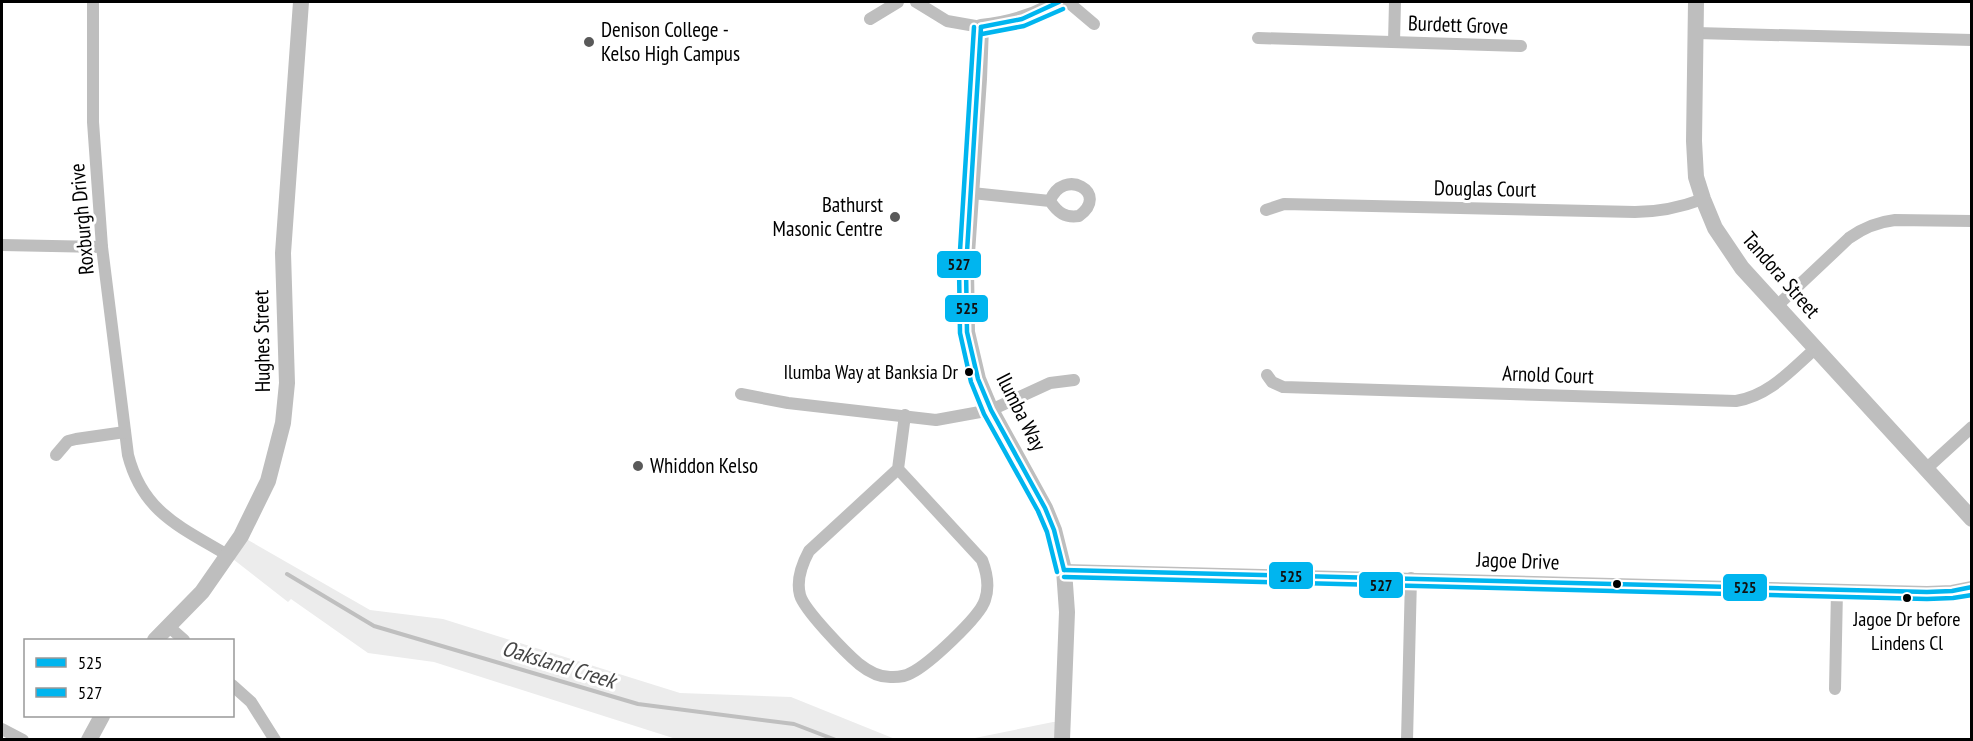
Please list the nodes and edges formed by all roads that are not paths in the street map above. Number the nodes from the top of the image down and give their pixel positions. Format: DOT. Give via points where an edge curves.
graph roads {
  1 [pos="93,2"];
  2 [pos="301,2"];
  3 [pos="898,2"];
  4 [pos="916,2"];
  5 [pos="1059,2"];
  6 [pos="1068,2"];
  7 [pos="1395,2"];
  8 [pos="1696,2"];
  9 [pos="870,19"];
  10 [pos="1094,24"];
  11 [pos="981,27"];
  12 [pos="1696,33"];
  13 [pos="1258,38"];
  14 [pos="1971,40"];
  15 [pos="1394,42"];
  16 [pos="1521,46"];
  17 [pos="972,194"];
  18 [pos="1703,199"];
  19 [pos="1050,201"];
  20 [pos="1266,210"];
  21 [pos="1971,221"];
  22 [pos="2,245"];
  23 [pos="102,247"];
  24 [pos="1777,306"];
  25 [pos="1815,349"];
  26 [pos="1267,375"];
  27 [pos="1074,380"];
  28 [pos="741,394"];
  29 [pos="991,410"];
  30 [pos="905,415"];
  31 [pos="1971,427"];
  32 [pos="125,432"];
  33 [pos="56,455"];
  34 [pos="898,469"];
  35 [pos="1926,470"];
  36 [pos="1971,519"];
  37 [pos="229,556"];
  38 [pos="1064,570"];
  39 [pos="1411,578"];
  40 [pos="1971,586"];
  41 [pos="1837,590"];
  42 [pos="168,626"];
  43 [pos="155,639"];
  44 [pos="183,639"];
  45 [pos="234,688"];
  46 [pos="1835,689"];
  47 [pos="101,717"];
  48 [pos="2,729"];
  49 [pos="23,740"];
  50 [pos="89,740"];
  51 [pos="275,740"];
  52 [pos="1062,740"];
  53 [pos="1407,740"];
  1 -- 23 [label="street, Roxburgh Drive" via="93,122"];
  2 -- 37 [label="street, Hughes Street" via="283,253 287,398 268,481"];
  3 -- 9 [label="street"];
  4 -- 11 [label="street" via="947,21"];
  5 -- 11 [label="street" via="1016,22"];
  6 -- 10 [label="street"];
  7 -- 15 [label="street, Burdett Grove"];
  8 -- 12 [label="street, Tandora Street"];
  11 -- 17 [label="street, Ilumba Way"];
  12 -- 14 [label="street"];
  12 -- 18 [label="street, Tandora Street" via="1694,162"];
  13 -- 15 [label="street, Burdett Grove"];
  15 -- 16 [label="street, Burdett Grove"];
  17 -- 19 [label="street"];
  17 -- 29 [label="street, Ilumba Way" via="966,332"];
  18 -- 20 [label="street, Douglas Court" via="1659,212 1284,204"];
  18 -- 24 [label="street, Tandora Street" via="1730,252"];
  21 -- 24 [label="street" via="1895,220 1862,229"];
  22 -- 23 [label="street"];
  23 -- 32 [label="street, Roxburgh Drive"];
  24 -- 25 [label="street, Tandora Street"];
  25 -- 26 [label="street, Arnold Court" via="1768,390 1736,401 1283,387"];
  25 -- 35 [label="street, Tandora Street"];
  27 -- 29 [label="street" via="1050,383"];
  28 -- 30 [label="street"];
  29 -- 30 [label="street" via="936,420"];
  29 -- 38 [label="street, Ilumba Way" via="1046,508"];
  30 -- 34 [label="street"];
  31 -- 35 [label="street"];
  32 -- 33 [label="street" via="68,441"];
  32 -- 37 [label="street, Roxburgh Drive" via="133,474 152,505"];
  34 -- 34 [label="street" via="982,560 988,588 985,602 969,623 921,667 908,675 892,677 877,675 860,665 808,610 800,594 799,576 809,551"];
  35 -- 36 [label="street, Tandora Street"];
  37 -- 42 [label="street, Hughes Street" via="202,592"];
  38 -- 39 [label="street, Jagoe Drive"];
  38 -- 52 [label="street, Ilumba Way"];
  39 -- 41 [label="street, Jagoe Drive"];
  39 -- 53 [label="street"];
  40 -- 41 [label="street, Jagoe Drive" via="1927,592"];
  41 -- 46 [label="street"];
  42 -- 43 [label="street, Hughes Street"];
  42 -- 44 [label="street"];
  45 -- 51 [label="street" via="250,702"];
  47 -- 50 [label="street"];
  48 -- 49 [label="street"];
}
